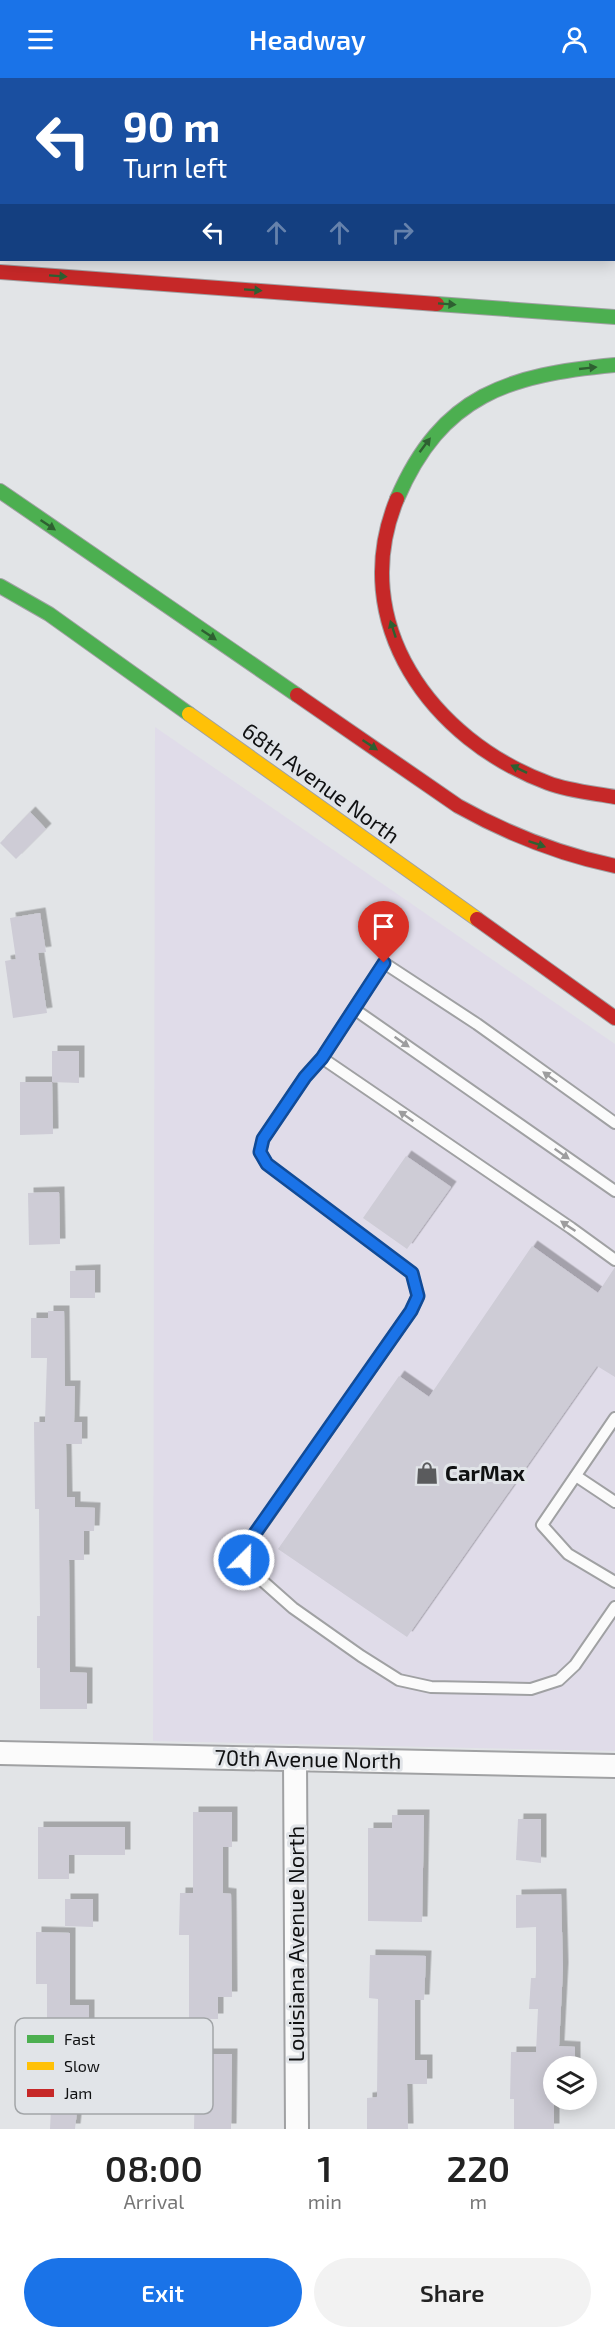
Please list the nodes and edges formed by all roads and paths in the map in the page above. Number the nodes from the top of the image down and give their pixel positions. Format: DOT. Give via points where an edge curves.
graph roads {
  1 [pos="0,272"];
  2 [pos="615,316"];
  3 [pos="615,365"];
  4 [pos="0,491"];
  5 [pos="0,586"];
  6 [pos="615,797"];
  7 [pos="615,866"];
  8 [pos="354,1009"];
  9 [pos="615,1018"];
  10 [pos="322,1058"];
  11 [pos="615,1123"];
  12 [pos="615,1191"];
  13 [pos="615,1260"];
  14 [pos="614,1420"];
  15 [pos="576,1476"];
  16 [pos="615,1502"];
  17 [pos="615,1582"];
  18 [pos="615,1607"];
  19 [pos="0,1753"];
  20 [pos="295,1759"];
  21 [pos="615,1766"];
  22 [pos="297,2129"];
  1 -- 2 [label="main road, one-way"];
  6 -- 3 [label="main road, one-way" via="547,782 506,763 451,724 424,696 403,659 390,622 381,568 388,521 407,473 438,429 476,399 500,388 561,370"];
  4 -- 7 [label="main road, one-way" via="458,806 512,836"];
  5 -- 9 [label="main road, 68th Avenue North" via="49,614"];
  8 -- 10 [label="lane"];
  11 -- 8 [label="lane, one-way" via="384,963"];
  8 -- 12 [label="lane, one-way"];
  13 -- 10 [label="lane, one-way"];
  10 -- 18 [label="lane" via="284,1106 263,1139 260,1152 267,1164 412,1273 418,1296 244,1549 244,1560 293,1608 361,1656 399,1680 431,1687 531,1689 559,1680 575,1665"];
  14 -- 15 [label="lane"];
  15 -- 16 [label="lane"];
  15 -- 17 [label="lane" via="542,1525 568,1554"];
  19 -- 20 [label="street, 70th Avenue North"];
  20 -- 21 [label="street, 70th Avenue North"];
  20 -- 22 [label="street, Louisiana Avenue North"];
}
